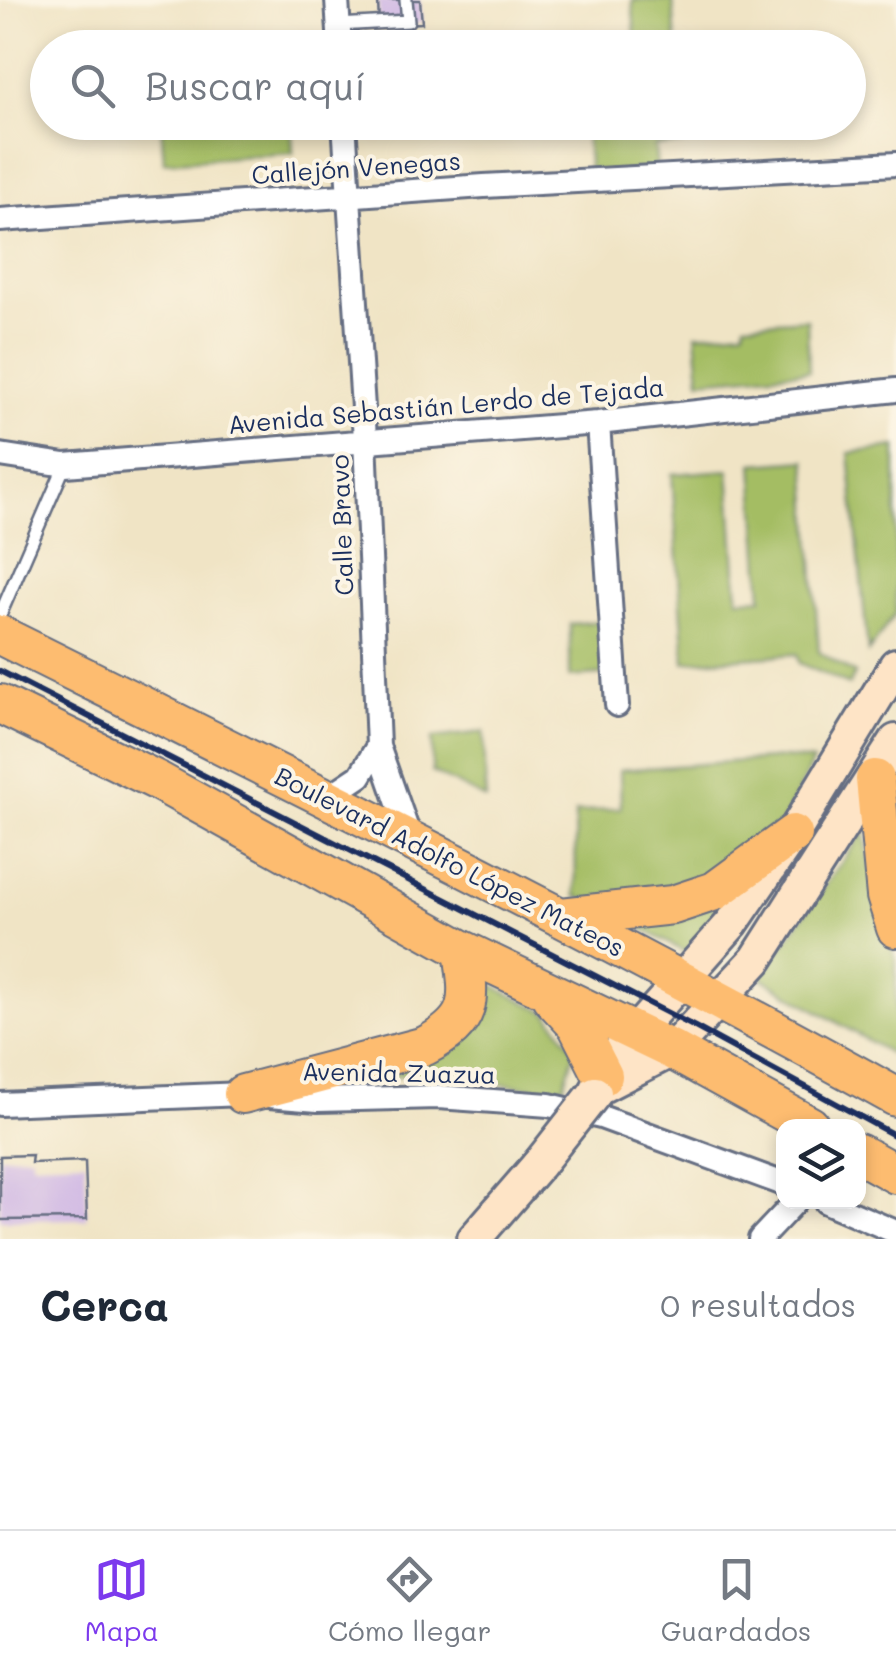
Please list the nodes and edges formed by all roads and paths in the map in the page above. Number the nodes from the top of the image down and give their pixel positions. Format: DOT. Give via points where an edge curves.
graph roads {
  1 [pos="337,0"];
  2 [pos="406,0"];
  3 [pos="339,30"];
  4 [pos="367,30"];
  5 [pos="345,140"];
  6 [pos="896,164"];
  7 [pos="349,195"];
  8 [pos="0,220"];
  9 [pos="896,390"];
  10 [pos="598,422"];
  11 [pos="365,438"];
  12 [pos="0,455"];
  13 [pos="64,465"];
  14 [pos="0,614"];
  15 [pos="0,635"];
  16 [pos="896,666"];
  17 [pos="0,704"];
  18 [pos="617,705"];
  19 [pos="896,741"];
  20 [pos="378,746"];
  21 [pos="875,779"];
  22 [pos="328,798"];
  23 [pos="793,834"];
  24 [pos="410,838"];
  25 [pos="561,916"];
  26 [pos="896,928"];
  27 [pos="463,950"];
  28 [pos="682,980"];
  29 [pos="543,988"];
  30 [pos="720,999"];
  31 [pos="635,1032"];
  32 [pos="672,1050"];
  33 [pos="599,1086"];
  34 [pos="243,1094"];
  35 [pos="896,1097"];
  36 [pos="0,1104"];
  37 [pos="797,1119"];
  38 [pos="866,1157"];
  39 [pos="896,1174"];
  40 [pos="776,1181"];
  41 [pos="790,1209"];
  42 [pos="842,1209"];
  43 [pos="896,1232"];
  44 [pos="773,1234"];
  45 [pos="474,1239"];
  1 -- 3 [label="street"];
  2 -- 4 [label="lane" via="408,21"];
  5 -- 7 [label="street, Calle Bravo"];
  6 -- 7 [label="street, Callejón Venegas"];
  7 -- 8 [label="street, Callejón Venegas"];
  7 -- 11 [label="street, Calle Bravo"];
  9 -- 10 [label="street, Avenida Sebastián Lerdo de Tejada"];
  10 -- 11 [label="street, Avenida Sebastián Lerdo de Tejada"];
  10 -- 18 [label="street"];
  11 -- 13 [label="street, Avenida Sebastián Lerdo de Tejada"];
  11 -- 20 [label="street, Calle Bravo"];
  12 -- 13 [label="street, Avenida Sebastián Lerdo de Tejada"];
  13 -- 14 [label="lane"];
  15 -- 22 [label="main road, Boulevard Adolfo López Mateos"];
  16 -- 23 [label="main road"];
  17 -- 27 [label="main road" via="158,781"];
  19 -- 21 [label="main road"];
  20 -- 22 [label="street" via="360,776"];
  20 -- 24 [label="street, Calle Bravo"];
  21 -- 26 [label="main road" via="884,880"];
  21 -- 30 [label="main road" via="756,960"];
  22 -- 24 [label="main road, Boulevard Adolfo López Mateos"];
  23 -- 25 [label="main road" via="730,881 687,900"];
  23 -- 28 [label="main road" via="732,923"];
  24 -- 25 [label="main road, Boulevard Adolfo López Mateos"];
  25 -- 28 [label="main road, Boulevard Adolfo López Mateos"];
  27 -- 29 [label="main road"];
  27 -- 34 [label="main road" via="464,1016 450,1033 426,1046"];
  28 -- 30 [label="main road, Boulevard Adolfo López Mateos"];
  28 -- 31 [label="main road"];
  29 -- 31 [label="main road"];
  29 -- 33 [label="main road" via="576,1025"];
  30 -- 32 [label="main road"];
  30 -- 35 [label="main road, Boulevard Adolfo López Mateos"];
  31 -- 32 [label="main road"];
  31 -- 33 [label="main road"];
  32 -- 33 [label="main road"];
  32 -- 37 [label="main road"];
  33 -- 45 [label="main road, bridge"];
  34 -- 36 [label="street, Avenida Zuazua"];
  34 -- 40 [label="street, Avenida Zuazua" via="550,1105"];
  38 -- 39 [label="main road"];
  41 -- 44 [label="street"];
  42 -- 43 [label="street"];
}
